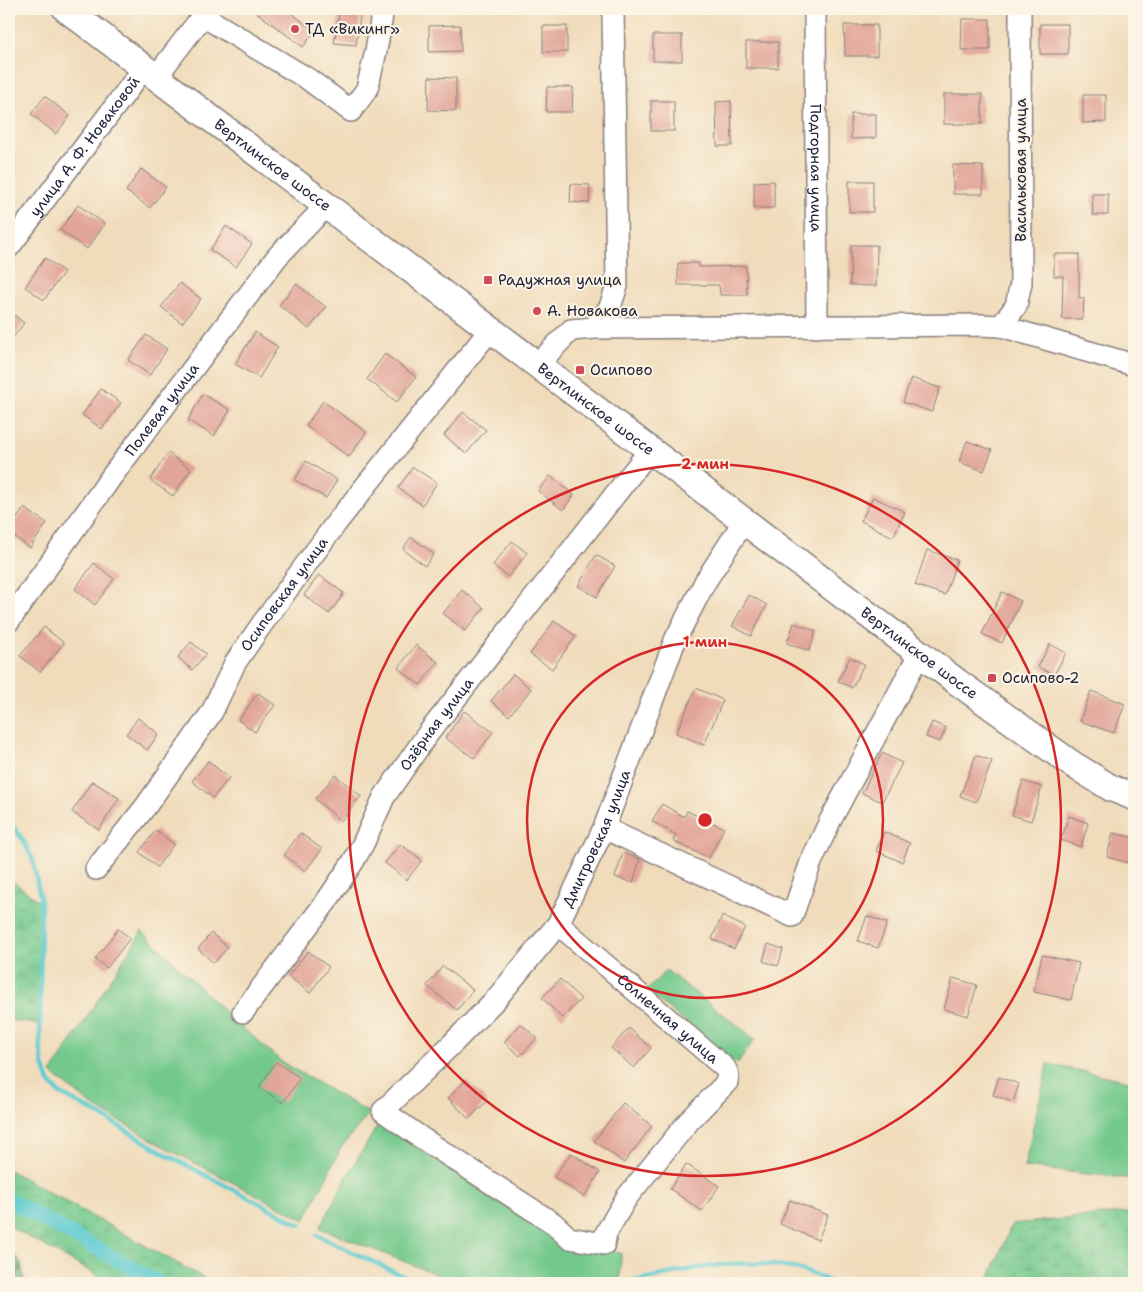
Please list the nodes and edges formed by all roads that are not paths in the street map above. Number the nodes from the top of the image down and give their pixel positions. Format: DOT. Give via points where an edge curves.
graph roads {
  1 [pos="66,9"];
  2 [pos="383,9"];
  3 [pos="613,9"];
  4 [pos="815,9"];
  5 [pos="1020,9"];
  6 [pos="205,12"];
  7 [pos="150,73"];
  8 [pos="327,206"];
  9 [pos="9,248"];
  10 [pos="1001,326"];
  11 [pos="817,327"];
  12 [pos="594,328"];
  13 [pos="490,330"];
  14 [pos="536,365"];
  15 [pos="1134,366"];
  16 [pos="650,450"];
  17 [pos="744,521"];
  18 [pos="9,621"];
  19 [pos="920,653"];
  20 [pos="1134,798"];
  21 [pos="604,828"];
  22 [pos="96,869"];
  23 [pos="558,924"];
  24 [pos="243,1012"];
  25 [pos="604,1244"];
  1 -- 7 [label="main road, Вертлинское шоссе"];
  2 -- 6 [label="street" via="367,89 352,111"];
  3 -- 12 [label="street" via="617,286 610,307"];
  4 -- 11 [label="street, Подгорная улица"];
  5 -- 10 [label="street, Васильковая улица" via="1021,283 1016,306"];
  6 -- 7 [label="street, улица А. Ф. Новаковой"];
  7 -- 8 [label="main road, Вертлинское шоссе"];
  7 -- 9 [label="street, улица А. Ф. Новаковой"];
  8 -- 13 [label="main road, Вертлинское шоссе"];
  8 -- 18 [label="street, Полевая улица" via="277,257 112,476"];
  10 -- 11 [label="street"];
  10 -- 15 [label="street"];
  11 -- 12 [label="street"];
  12 -- 14 [label="street" via="571,330"];
  13 -- 14 [label="main road, Вертлинское шоссе"];
  13 -- 22 [label="street, Осиповская улица" via="337,522 262,624 235,662 212,712 146,806"];
  14 -- 16 [label="main road, Вертлинское шоссе"];
  16 -- 17 [label="main road, Вертлинское шоссе"];
  16 -- 24 [label="street, Озёрная улица" via="427,735 384,797 353,862"];
  17 -- 19 [label="main road, Вертлинское шоссе"];
  17 -- 21 [label="street, Дмитровская улица" via="705,582 676,638"];
  19 -- 20 [label="main road, Вертлинское шоссе" via="1072,764"];
  19 -- 21 [label="street" via="830,821 792,916"];
  21 -- 23 [label="street, Дмитровская улица"];
  23 -- 25 [label="street, Солнечная улица" via="725,1068 728,1074 727,1082 627,1197 606,1233"];
  23 -- 25 [label="street, Дмитровская улица" via="496,999 382,1111 553,1223 569,1238"];
}
